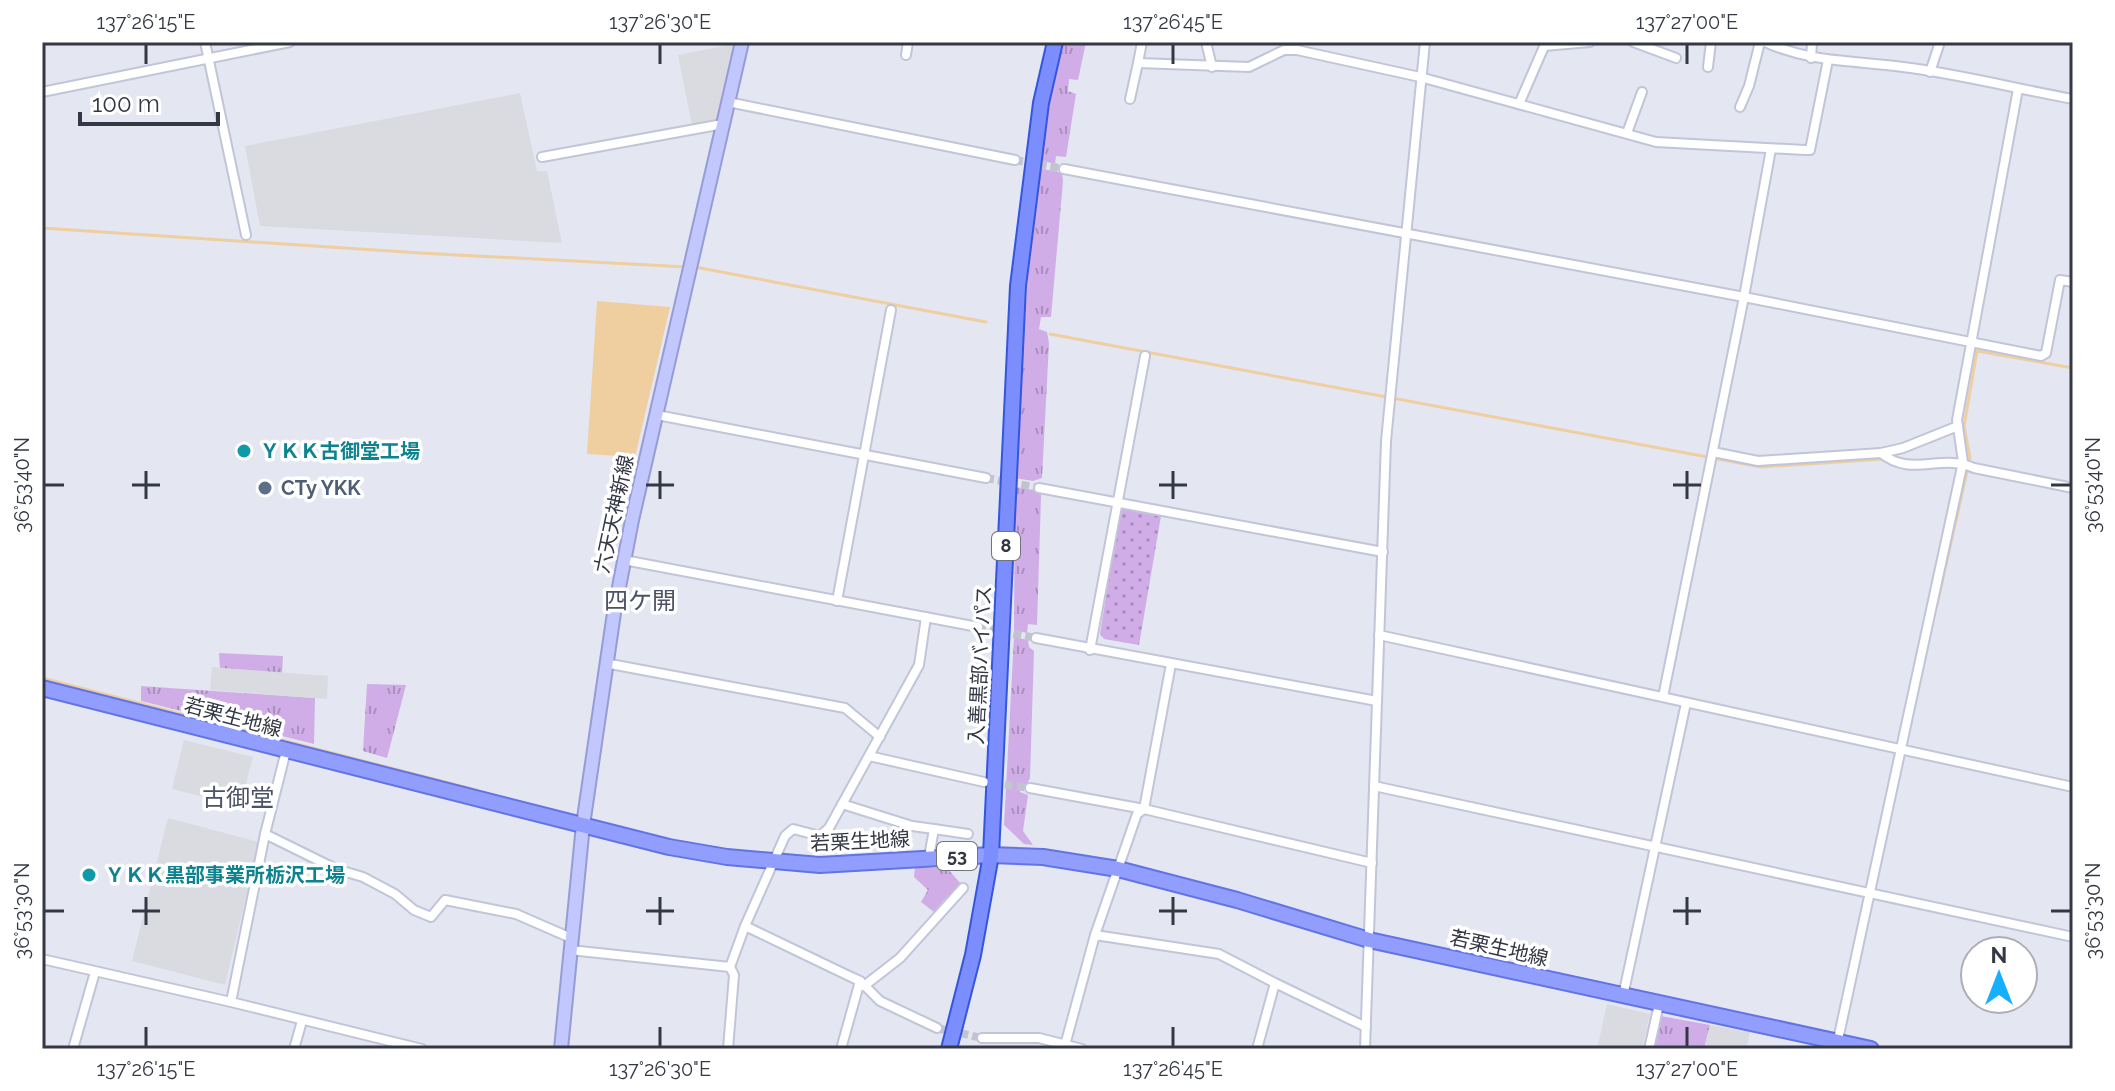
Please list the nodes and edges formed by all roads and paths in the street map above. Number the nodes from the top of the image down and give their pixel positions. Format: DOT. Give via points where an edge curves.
graph roads {
  1 [pos="205,42"];
  2 [pos="290,42"];
  3 [pos="742,42"];
  4 [pos="908,42"];
  5 [pos="1055,42"];
  6 [pos="1142,42"];
  7 [pos="1206,42"];
  8 [pos="1425,42"];
  9 [pos="1590,42"];
  10 [pos="1633,42"];
  11 [pos="1711,42"];
  12 [pos="1762,42"];
  13 [pos="1812,42"];
  14 [pos="1940,42"];
  15 [pos="1545,44"];
  16 [pos="906,55"];
  17 [pos="1676,58"];
  18 [pos="1811,58"];
  19 [pos="209,60"];
  20 [pos="1828,60"];
  21 [pos="1138,63"];
  22 [pos="1212,67"];
  23 [pos="1708,67"];
  24 [pos="1930,72"];
  25 [pos="1420,77"];
  26 [pos="2018,89"];
  27 [pos="42,92"];
  28 [pos="1642,92"];
  29 [pos="1130,99"];
  30 [pos="2073,99"];
  31 [pos="728,102"];
  32 [pos="1519,104"];
  33 [pos="1740,107"];
  34 [pos="723,124"];
  35 [pos="1627,133"];
  36 [pos="1771,149"];
  37 [pos="542,157"];
  38 [pos="1015,160"];
  39 [pos="1064,169"];
  40 [pos="1405,233"];
  41 [pos="246,235"];
  42 [pos="2073,282"];
  43 [pos="1744,297"];
  44 [pos="891,310"];
  45 [pos="1972,342"];
  46 [pos="1145,356"];
  47 [pos="657,415"];
  48 [pos="1958,426"];
  49 [pos="1713,452"];
  50 [pos="1881,453"];
  51 [pos="865,455"];
  52 [pos="1963,462"];
  53 [pos="986,478"];
  54 [pos="1039,488"];
  55 [pos="2073,488"];
  56 [pos="1117,502"];
  57 [pos="1383,552"];
  58 [pos="624,560"];
  59 [pos="837,601"];
  60 [pos="926,617"];
  61 [pos="978,627"];
  62 [pos="1379,635"];
  63 [pos="1036,638"];
  64 [pos="1090,650"];
  65 [pos="605,663"];
  66 [pos="1171,664"];
  67 [pos="42,688"];
  68 [pos="1663,697"];
  69 [pos="1377,701"];
  70 [pos="1686,703"];
  71 [pos="880,737"];
  72 [pos="1900,749"];
  73 [pos="286,751"];
  74 [pos="869,756"];
  75 [pos="984,782"];
  76 [pos="1374,786"];
  77 [pos="2073,787"];
  78 [pos="1030,788"];
  79 [pos="842,804"];
  80 [pos="1144,809"];
  81 [pos="583,825"];
  82 [pos="934,829"];
  83 [pos="265,834"];
  84 [pos="968,834"];
  85 [pos="1655,847"];
  86 [pos="991,855"];
  87 [pos="929,857"];
  88 [pos="773,861"];
  89 [pos="1372,863"];
  90 [pos="1118,869"];
  91 [pos="963,888"];
  92 [pos="1869,894"];
  93 [pos="745,926"];
  94 [pos="1095,935"];
  95 [pos="2073,937"];
  96 [pos="1369,940"];
  97 [pos="570,944"];
  98 [pos="42,959"];
  99 [pos="730,967"];
  100 [pos="95,972"];
  101 [pos="1275,983"];
  102 [pos="862,984"];
  103 [pos="1623,996"];
  104 [pos="231,1002"];
  105 [pos="1659,1004"];
  106 [pos="302,1021"];
  107 [pos="1366,1027"];
  108 [pos="937,1028"];
  109 [pos="982,1038"];
  110 [pos="1837,1046"];
  111 [pos="1065,1047"];
  112 [pos="73,1049"];
  113 [pos="294,1049"];
  114 [pos="422,1049"];
  115 [pos="561,1049"];
  116 [pos="728,1049"];
  117 [pos="841,1049"];
  118 [pos="949,1049"];
  119 [pos="1082,1049"];
  120 [pos="1257,1049"];
  121 [pos="1365,1049"];
  122 [pos="1649,1049"];
  123 [pos="1871,1049"];
  1 -- 19 [label="street"];
  2 -- 19 [label="street"];
  3 -- 31 [label="main road, 六天天神新線"];
  4 -- 16 [label="street"];
  5 -- 86 [label="highway, 入善黒部バイパス / 8" via="1039,117 1018,286"];
  6 -- 21 [label="street"];
  7 -- 22 [label="street"];
  8 -- 25 [label="street"];
  9 -- 15 [label="street"];
  10 -- 17 [label="street"];
  11 -- 23 [label="street"];
  12 -- 18 [label="street"];
  12 -- 33 [label="street"];
  13 -- 18 [label="street"];
  14 -- 24 [label="street"];
  15 -- 32 [label="street"];
  18 -- 20 [label="street"];
  19 -- 27 [label="street"];
  19 -- 41 [label="street"];
  20 -- 24 [label="street"];
  20 -- 36 [label="street" via="1810,150"];
  21 -- 22 [label="street"];
  21 -- 29 [label="street"];
  22 -- 25 [label="street" via="1249,67 1284,50 1297,50"];
  24 -- 26 [label="street"];
  25 -- 32 [label="street"];
  25 -- 40 [label="street"];
  26 -- 30 [label="street"];
  26 -- 45 [label="street"];
  28 -- 35 [label="street"];
  31 -- 34 [label="main road, 六天天神新線"];
  31 -- 38 [label="street"];
  32 -- 35 [label="street"];
  34 -- 37 [label="street"];
  34 -- 47 [label="main road, 六天天神新線"];
  35 -- 36 [label="street" via="1656,142"];
  36 -- 43 [label="street"];
  39 -- 40 [label="street"];
  40 -- 43 [label="street"];
  40 -- 57 [label="street" via="1386,441"];
  42 -- 45 [label="street" via="2060,280 2046,353 2041,356"];
  43 -- 45 [label="street"];
  43 -- 49 [label="street"];
  44 -- 51 [label="street"];
  45 -- 48 [label="street"];
  46 -- 56 [label="street"];
  47 -- 51 [label="street"];
  47 -- 58 [label="main road, 六天天神新線"];
  48 -- 50 [label="street"];
  48 -- 52 [label="street"];
  49 -- 50 [label="street" via="1758,461"];
  49 -- 68 [label="street"];
  50 -- 52 [label="street" via="1903,465"];
  51 -- 53 [label="street"];
  51 -- 59 [label="street"];
  52 -- 55 [label="street"];
  52 -- 72 [label="street"];
  54 -- 56 [label="street"];
  56 -- 57 [label="street"];
  56 -- 64 [label="street"];
  57 -- 62 [label="street"];
  58 -- 59 [label="street"];
  58 -- 65 [label="main road, 六天天神新線"];
  59 -- 60 [label="street"];
  60 -- 61 [label="street"];
  60 -- 71 [label="street" via="919,665"];
  62 -- 68 [label="street"];
  62 -- 69 [label="street"];
  63 -- 64 [label="street"];
  64 -- 66 [label="street"];
  65 -- 71 [label="street" via="845,708"];
  65 -- 81 [label="main road, 六天天神新線"];
  66 -- 69 [label="street"];
  66 -- 80 [label="street"];
  67 -- 73 [label="main road, 若栗生地線 / 53"];
  68 -- 70 [label="street"];
  69 -- 76 [label="street"];
  70 -- 72 [label="street"];
  70 -- 85 [label="street"];
  71 -- 74 [label="street"];
  72 -- 77 [label="street"];
  72 -- 92 [label="street"];
  73 -- 81 [label="main road, 若栗生地線 / 53"];
  73 -- 83 [label="street"];
  74 -- 75 [label="street"];
  74 -- 79 [label="street"];
  76 -- 85 [label="street"];
  76 -- 89 [label="street"];
  78 -- 80 [label="street"];
  79 -- 82 [label="street"];
  79 -- 88 [label="street" via="820,836 793,829"];
  80 -- 89 [label="street"];
  80 -- 90 [label="street" via="1137,814"];
  81 -- 88 [label="main road, 若栗生地線 / 53" via="669,847"];
  81 -- 97 [label="main road, 六天天神新線"];
  82 -- 84 [label="street"];
  82 -- 87 [label="street"];
  83 -- 97 [label="street" via="363,877 431,917 445,900 516,914"];
  83 -- 104 [label="street"];
  85 -- 92 [label="street"];
  85 -- 103 [label="street"];
  86 -- 87 [label="main road, 若栗生地線 / 53"];
  86 -- 90 [label="main road, 若栗生地線 / 53"];
  86 -- 118 [label="highway, 入善黒部バイパス / 8"];
  87 -- 88 [label="main road, 若栗生地線 / 53" via="820,865"];
  88 -- 93 [label="street"];
  89 -- 96 [label="street"];
  90 -- 94 [label="street"];
  90 -- 96 [label="main road, 若栗生地線 / 53"];
  91 -- 102 [label="street" via="900,958"];
  92 -- 95 [label="street"];
  92 -- 110 [label="street"];
  93 -- 99 [label="street"];
  93 -- 102 [label="street"];
  94 -- 101 [label="street" via="1219,954"];
  94 -- 111 [label="street"];
  96 -- 103 [label="main road, 若栗生地線 / 53"];
  96 -- 107 [label="street"];
  97 -- 99 [label="street"];
  97 -- 115 [label="main road, 六天天神新線"];
  98 -- 100 [label="street"];
  99 -- 116 [label="street" via="734,975"];
  100 -- 104 [label="street"];
  100 -- 112 [label="street"];
  101 -- 107 [label="street"];
  101 -- 120 [label="street"];
  102 -- 108 [label="street" via="880,1001"];
  102 -- 117 [label="street"];
  103 -- 105 [label="main road, 若栗生地線 / 53"];
  104 -- 106 [label="street"];
  105 -- 110 [label="main road, 若栗生地線 / 53"];
  105 -- 122 [label="street"];
  106 -- 113 [label="street"];
  106 -- 114 [label="street"];
  107 -- 121 [label="street"];
  109 -- 111 [label="street" via="1023,1037"];
  110 -- 123 [label="main road, 若栗生地線 / 53"];
  111 -- 119 [label="street"];
}
